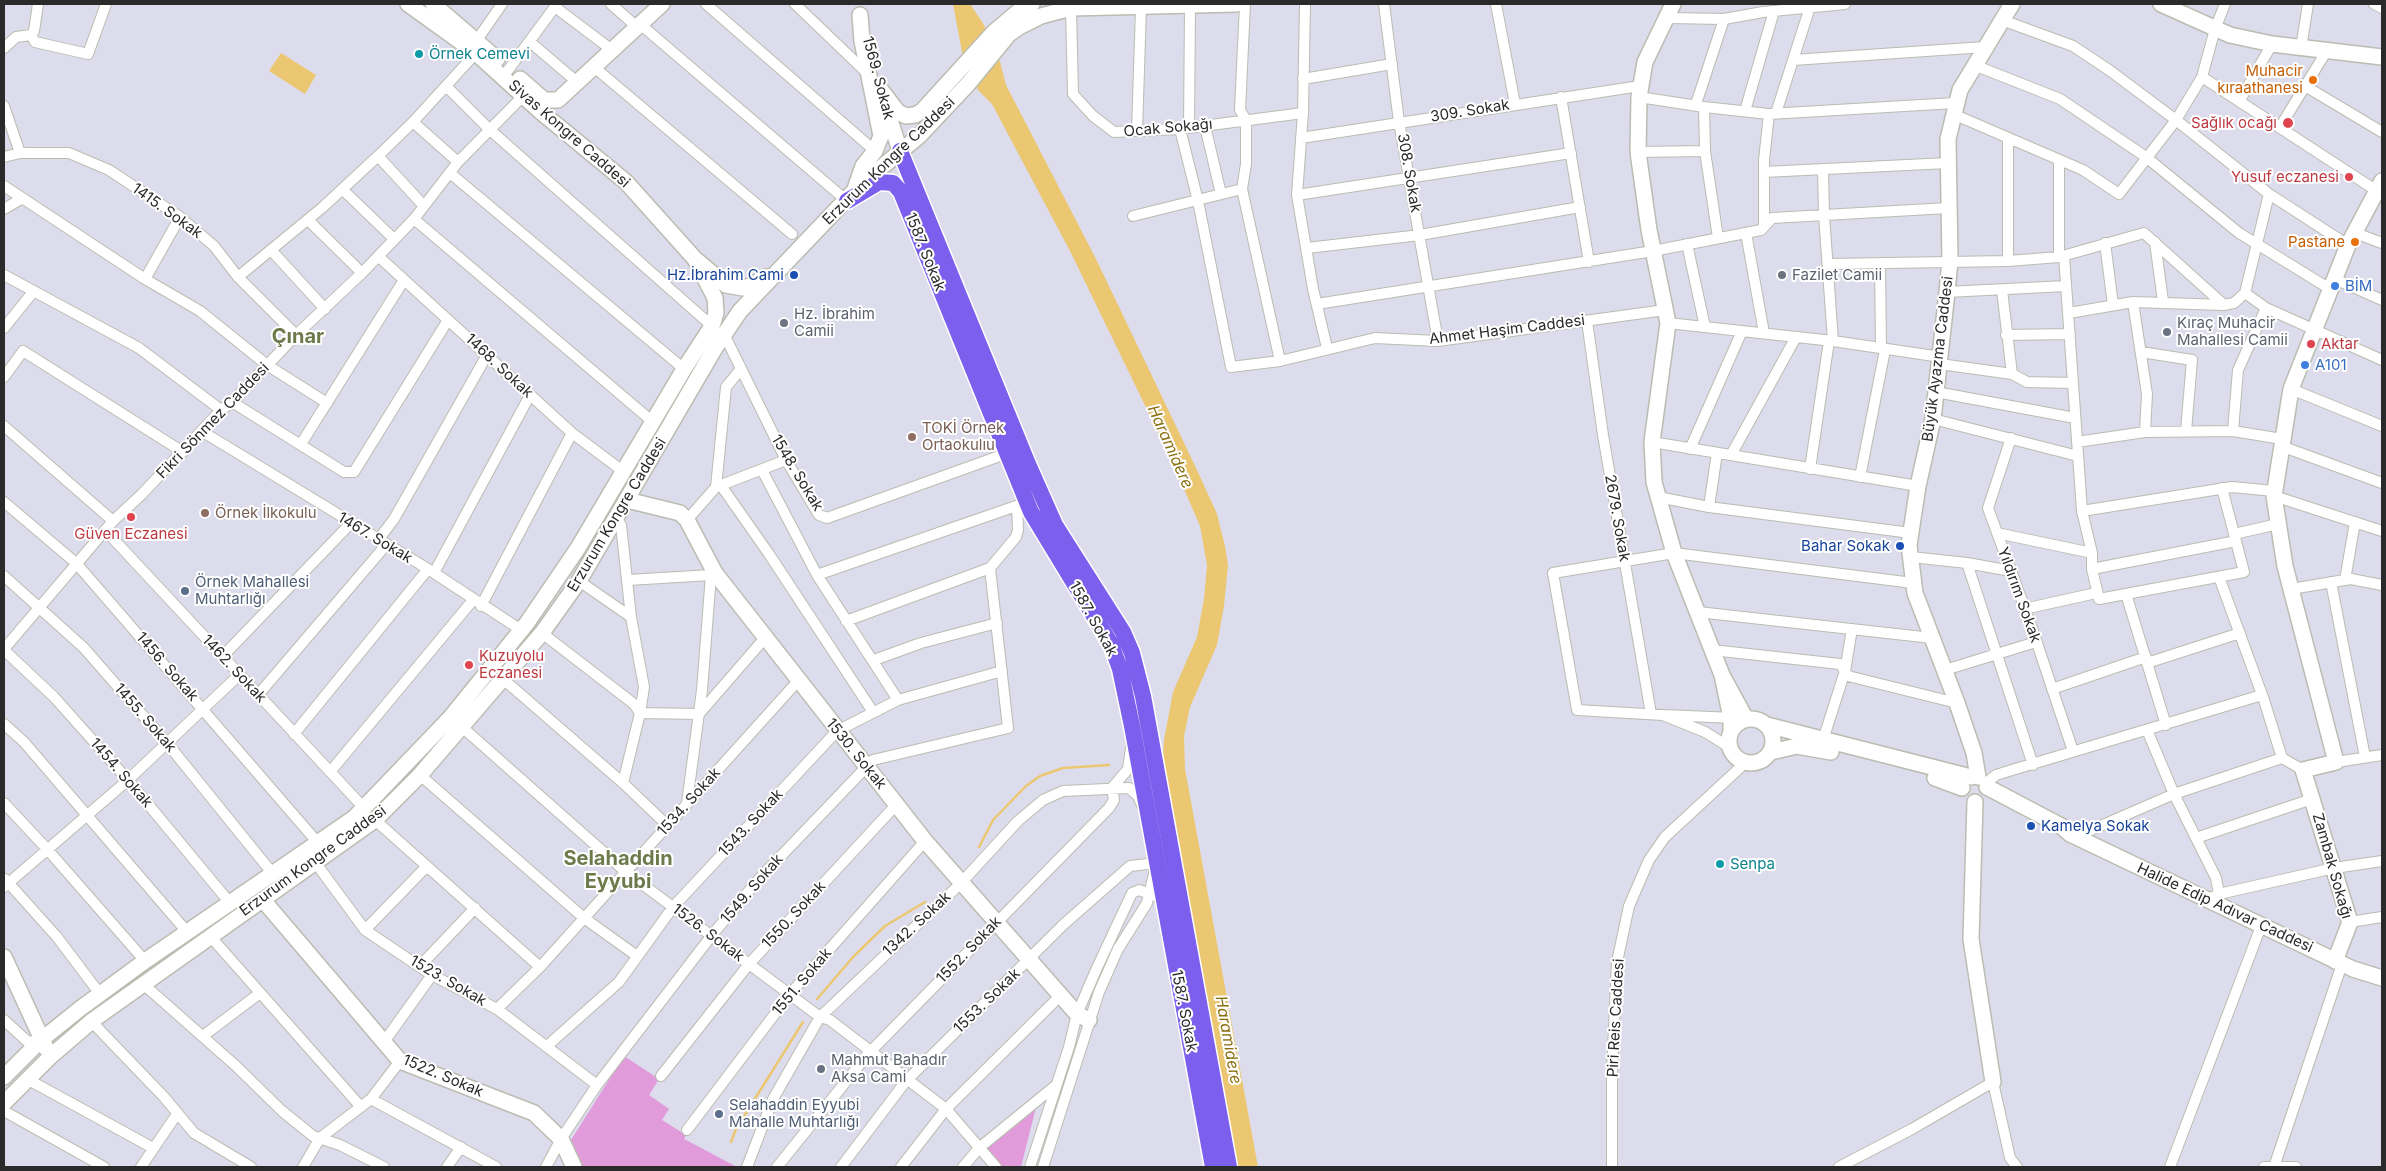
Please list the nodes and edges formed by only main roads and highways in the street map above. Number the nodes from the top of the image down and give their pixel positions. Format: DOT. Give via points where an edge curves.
graph roads {
  1 [pos="900,151"];
  2 [pos="851,196"];
  3 [pos="1213,1167"];
  4 [pos="1229,1167"];
  1 -- 4 [label="main road, 1587. Sokak" via="1056,525 1123,632 1132,653 1143,696"];
  2 -- 3 [label="main road, 1587. Sokak" via="880,182 893,183 901,192 1008,452 1022,504 1111,644 1120,669 1132,726 1156,863 1157,897"];
}
